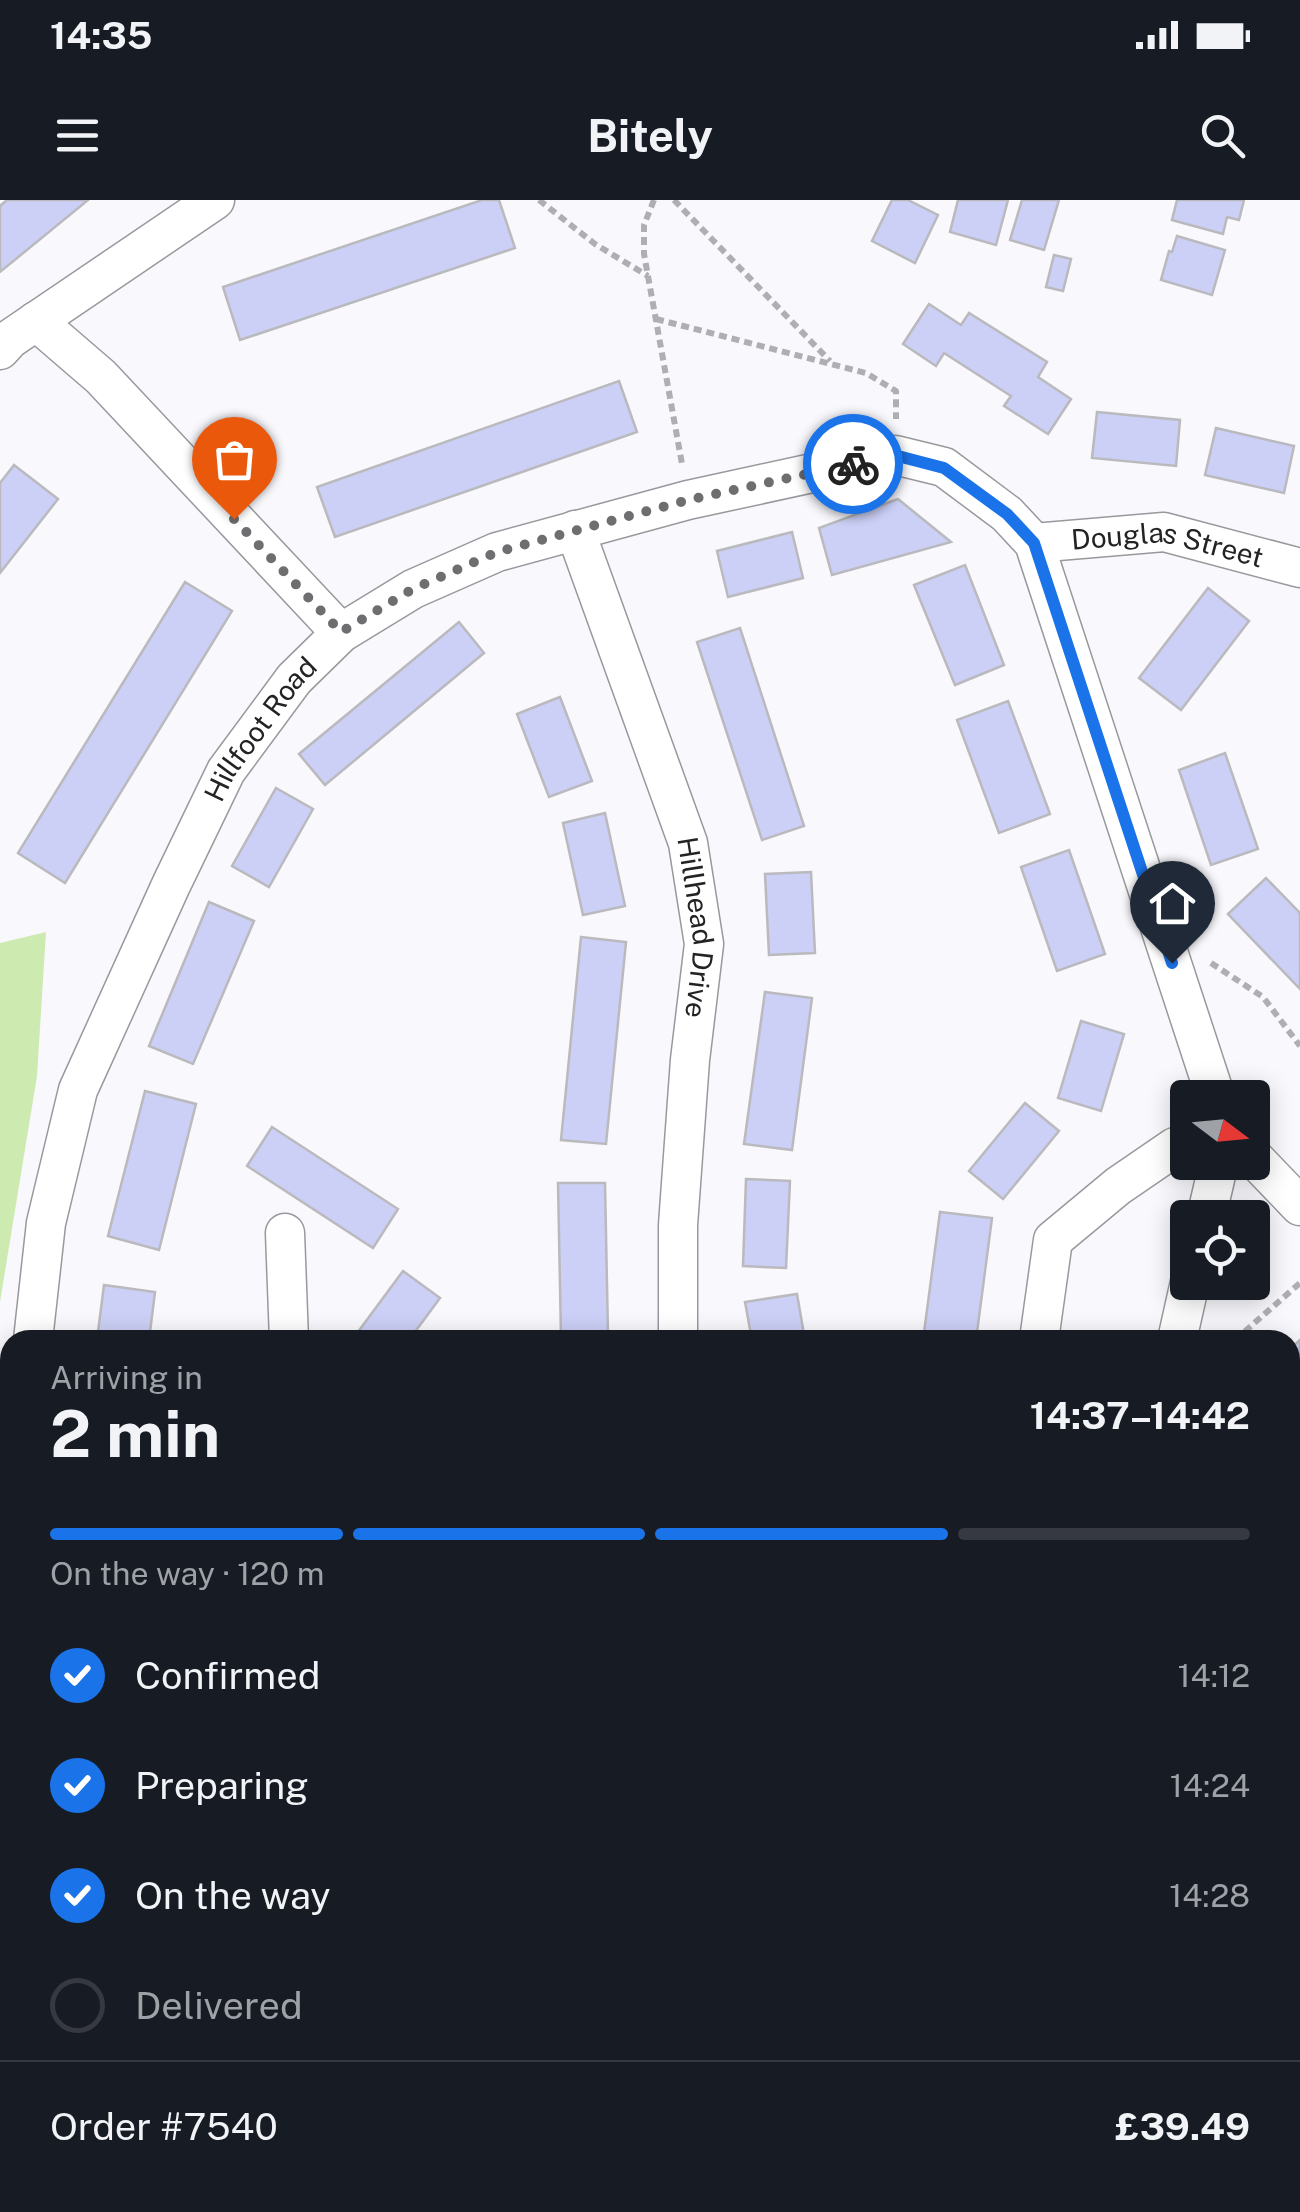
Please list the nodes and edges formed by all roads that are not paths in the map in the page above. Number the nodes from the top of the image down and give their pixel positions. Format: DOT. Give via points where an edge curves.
graph roads {
  1 [pos="215,200"];
  2 [pos="36,321"];
  3 [pos="0,350"];
  4 [pos="576,530"];
  5 [pos="1034,543"];
  6 [pos="1300,568"];
  7 [pos="341,632"];
  8 [pos="1210,1080"];
  9 [pos="1170,1151"];
  10 [pos="1270,1175"];
  11 [pos="1300,1206"];
  12 [pos="285,1233"];
  13 [pos="1186,1300"];
  14 [pos="34,1330"];
  15 [pos="288,1330"];
  16 [pos="678,1330"];
  17 [pos="1041,1330"];
  18 [pos="1179,1330"];
  1 -- 2 [label="street"];
  2 -- 3 [label="street"];
  2 -- 7 [label="street" via="101,377"];
  4 -- 5 [label="street, Hillfoot Road" via="894,455 944,468"];
  4 -- 7 [label="street, Hillfoot Road" via="497,552 413,589"];
  4 -- 16 [label="street, Hillhead Drive" via="688,843 704,944 678,1225"];
  5 -- 6 [label="street, Douglas Street" via="1164,532"];
  5 -- 8 [label="street"];
  7 -- 14 [label="street, Hillfoot Road" via="294,679 226,771 78,1090 46,1223"];
  9 -- 17 [label="street" via="1053,1240"];
  10 -- 11 [label="street"];
  12 -- 15 [label="street"];
  13 -- 18 [label="street"];
}
